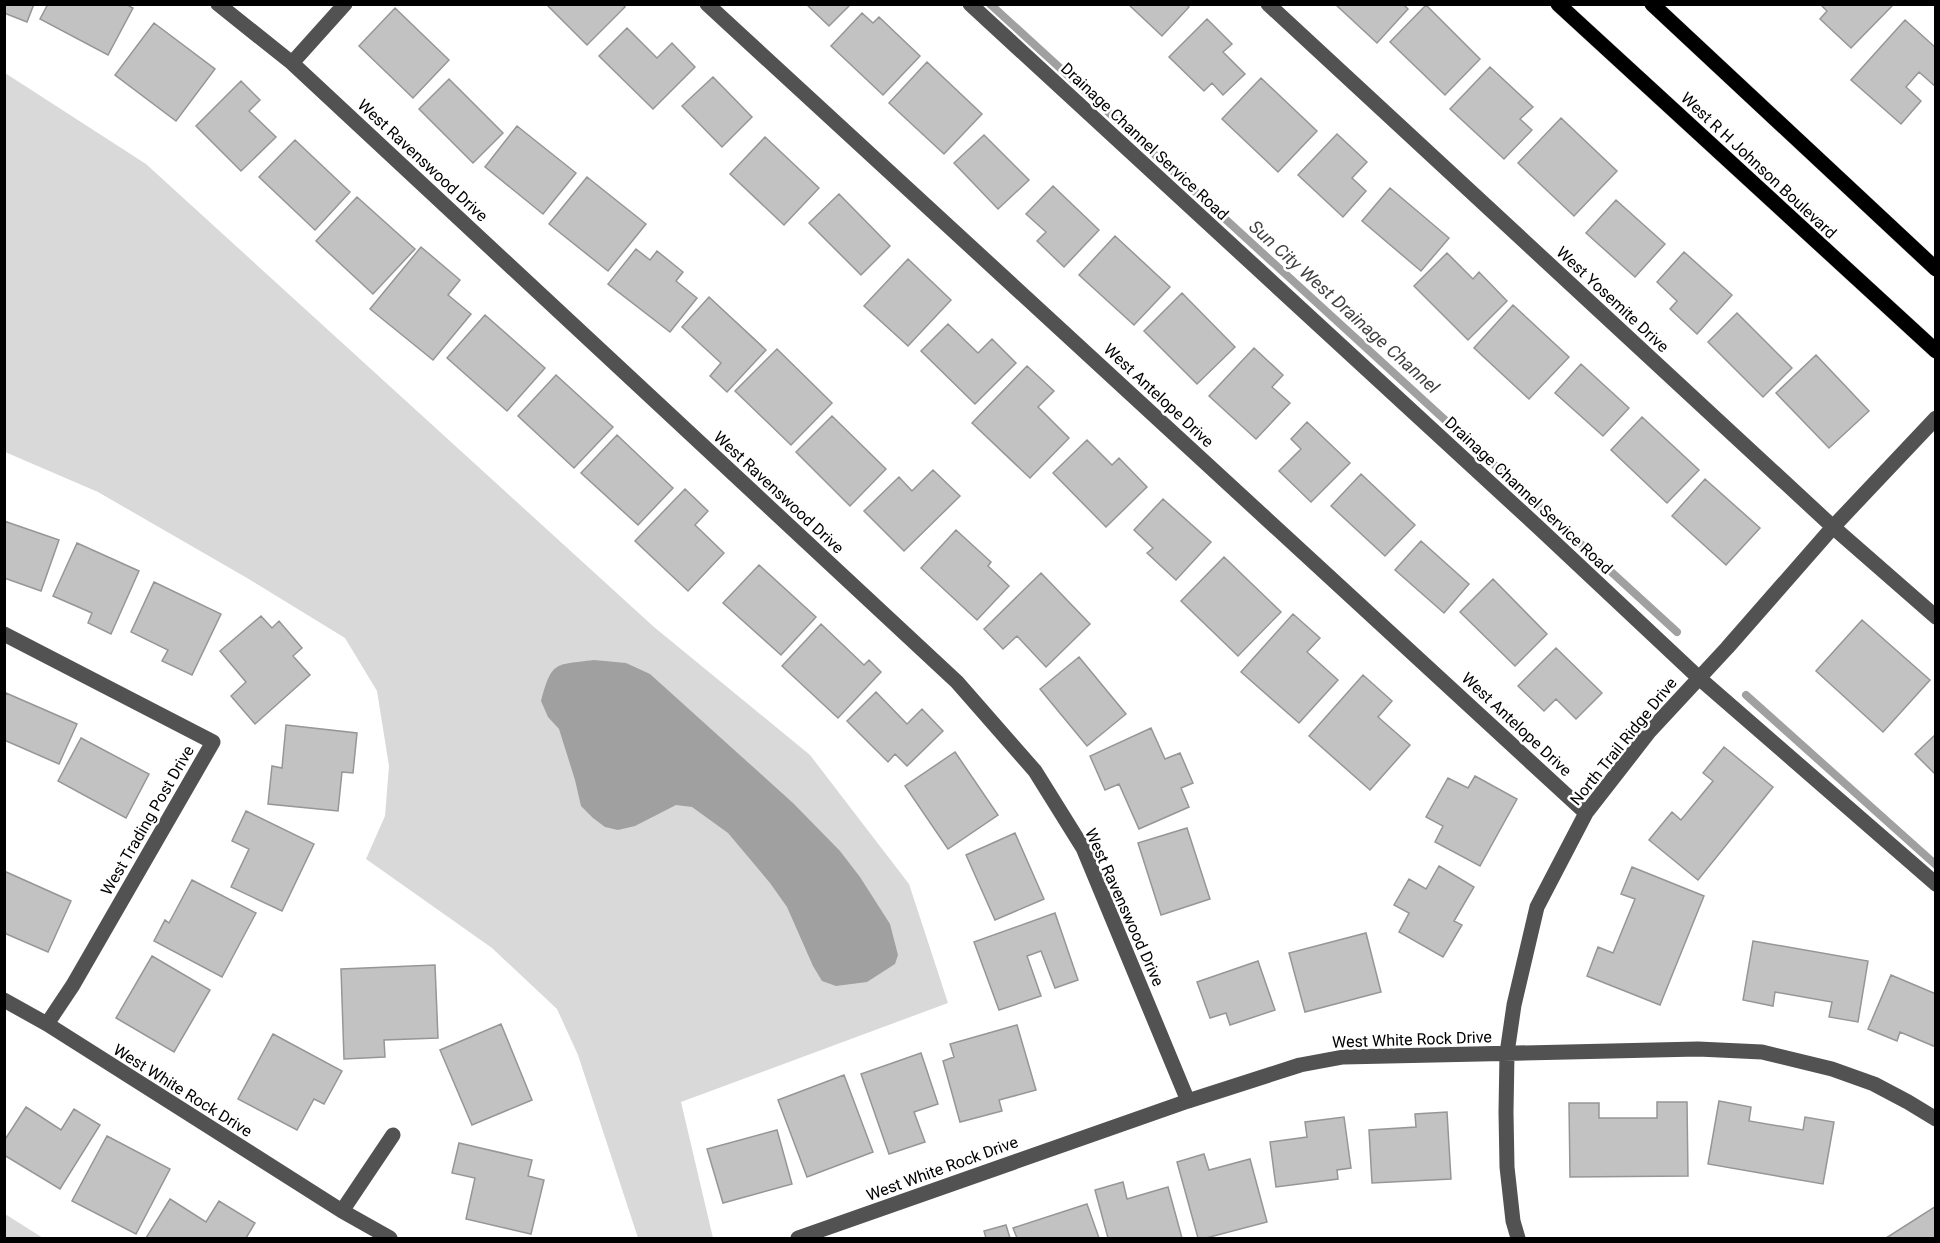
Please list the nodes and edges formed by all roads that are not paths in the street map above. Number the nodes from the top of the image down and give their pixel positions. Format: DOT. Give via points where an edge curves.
graph roads {
  1 [pos="218,4"];
  2 [pos="345,4"];
  3 [pos="707,4"];
  4 [pos="970,4"];
  5 [pos="1268,4"];
  6 [pos="1558,4"];
  7 [pos="1652,4"];
  8 [pos="292,63"];
  9 [pos="1935,269"];
  10 [pos="1935,351"];
  11 [pos="1935,418"];
  12 [pos="1833,527"];
  13 [pos="1935,617"];
  14 [pos="4,634"];
  15 [pos="1701,675"];
  16 [pos="1586,813"];
  17 [pos="1935,884"];
  18 [pos="4,1000"];
  19 [pos="47,1024"];
  20 [pos="1507,1053"];
  21 [pos="1188,1101"];
  22 [pos="1935,1119"];
  23 [pos="393,1135"];
  24 [pos="342,1211"];
  25 [pos="390,1239"];
  26 [pos="798,1239"];
  27 [pos="1518,1239"];
  1 -- 8 [label="street, West Ravenswood Drive"];
  2 -- 8 [label="street"];
  3 -- 16 [label="street, West Antelope Drive"];
  4 -- 15 [label="street, Drainage Channel Service Road"];
  5 -- 12 [label="street, West Yosemite Drive"];
  6 -- 10 [label="main road, West R H Johnson Boulevard"];
  7 -- 9 [label="main road"];
  8 -- 21 [label="street, West Ravenswood Drive" via="957,682 1035,771 1083,848"];
  11 -- 12 [label="street, North Trail Ridge Drive"];
  12 -- 13 [label="street, West Yosemite Drive"];
  12 -- 15 [label="street, North Trail Ridge Drive"];
  14 -- 19 [label="street, West Trading Post Drive" via="213,742 74,985"];
  15 -- 16 [label="street, North Trail Ridge Drive" via="1649,732"];
  15 -- 17 [label="street, Drainage Channel Service Road"];
  16 -- 20 [label="street, North Trail Ridge Drive" via="1537,907"];
  18 -- 19 [label="street, West White Rock Drive"];
  19 -- 24 [label="street, West White Rock Drive"];
  20 -- 21 [label="street, West White Rock Drive" via="1343,1057 1300,1065"];
  20 -- 22 [label="street, West White Rock Drive" via="1698,1049 1762,1052 1874,1084"];
  20 -- 27 [label="street, North Trail Ridge Drive" via="1507,1167"];
  21 -- 26 [label="street, West White Rock Drive"];
  23 -- 24 [label="street"];
  24 -- 25 [label="street, West White Rock Drive"];
}
